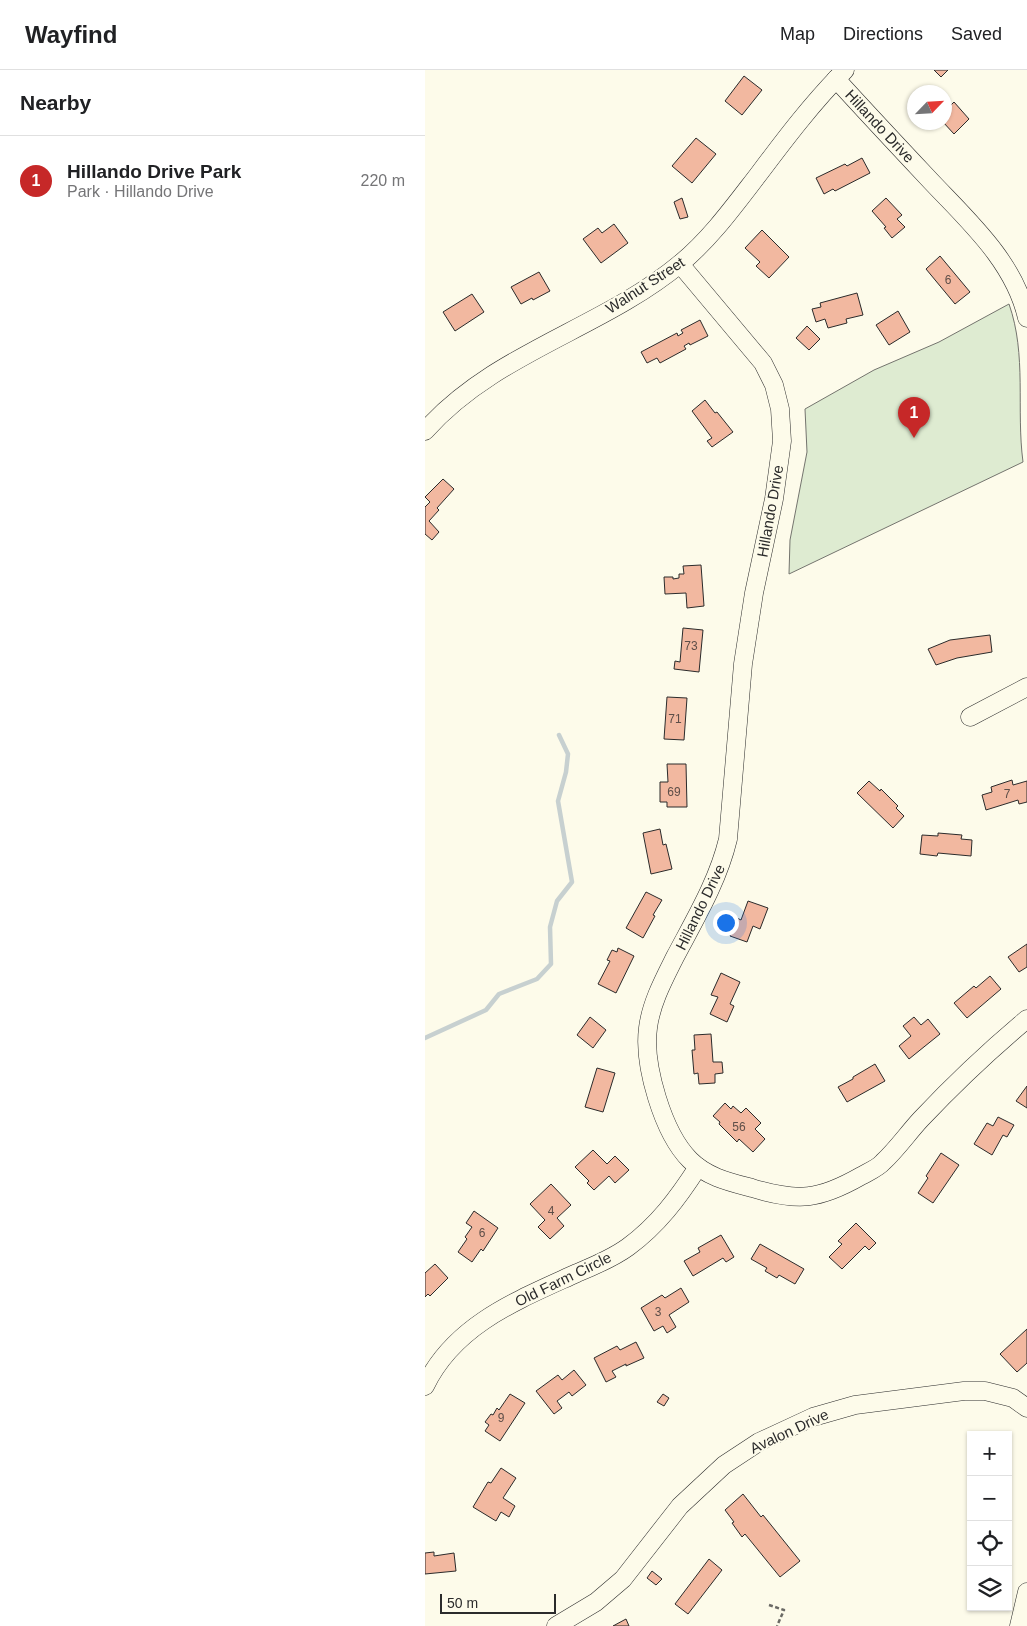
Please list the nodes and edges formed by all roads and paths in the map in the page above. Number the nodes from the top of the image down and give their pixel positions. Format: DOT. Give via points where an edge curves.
graph roads {
  1 [pos="840,75"];
  2 [pos="680,264"];
  3 [pos="1027,318"];
  4 [pos="425,431"];
  5 [pos="1027,687"];
  6 [pos="970,718"];
  7 [pos="1027,1019"];
  8 [pos="698,1167"];
  9 [pos="425,1386"];
  10 [pos="1027,1408"];
  11 [pos="1027,1592"];
  12 [pos="769,1605"];
  13 [pos="556,1626"];
  14 [pos="777,1626"];
  15 [pos="1019,1626"];
  1 -- 2 [label="street, Walnut Street" via="793,129 731,210"];
  1 -- 3 [label="street, Hillando Drive" via="999,258 1013,280"];
  2 -- 4 [label="street, Walnut Street" via="618,305 500,369 452,404"];
  2 -- 8 [label="street, Hillando Drive" via="763,363 774,385 780,409 782,441 743,664 724,859 655,1000 646,1043 649,1070 665,1120 684,1154"];
  5 -- 6 [label="street"];
  7 -- 8 [label="street, Hillando Drive" via="921,1119 882,1164 842,1187 822,1195 770,1194 726,1181"];
  8 -- 9 [label="street, Old Farm Circle" via="667,1212 627,1248 507,1306 479,1323 451,1347"];
  10 -- 13 [label="street, Avalon Drive" via="1013,1398 985,1391 964,1391 855,1405 813,1417 759,1442 724,1465 680,1506 623,1579 596,1602"];
  11 -- 15 [label="street"];
  12 -- 14 [label="path" via="784,1610"];
}
